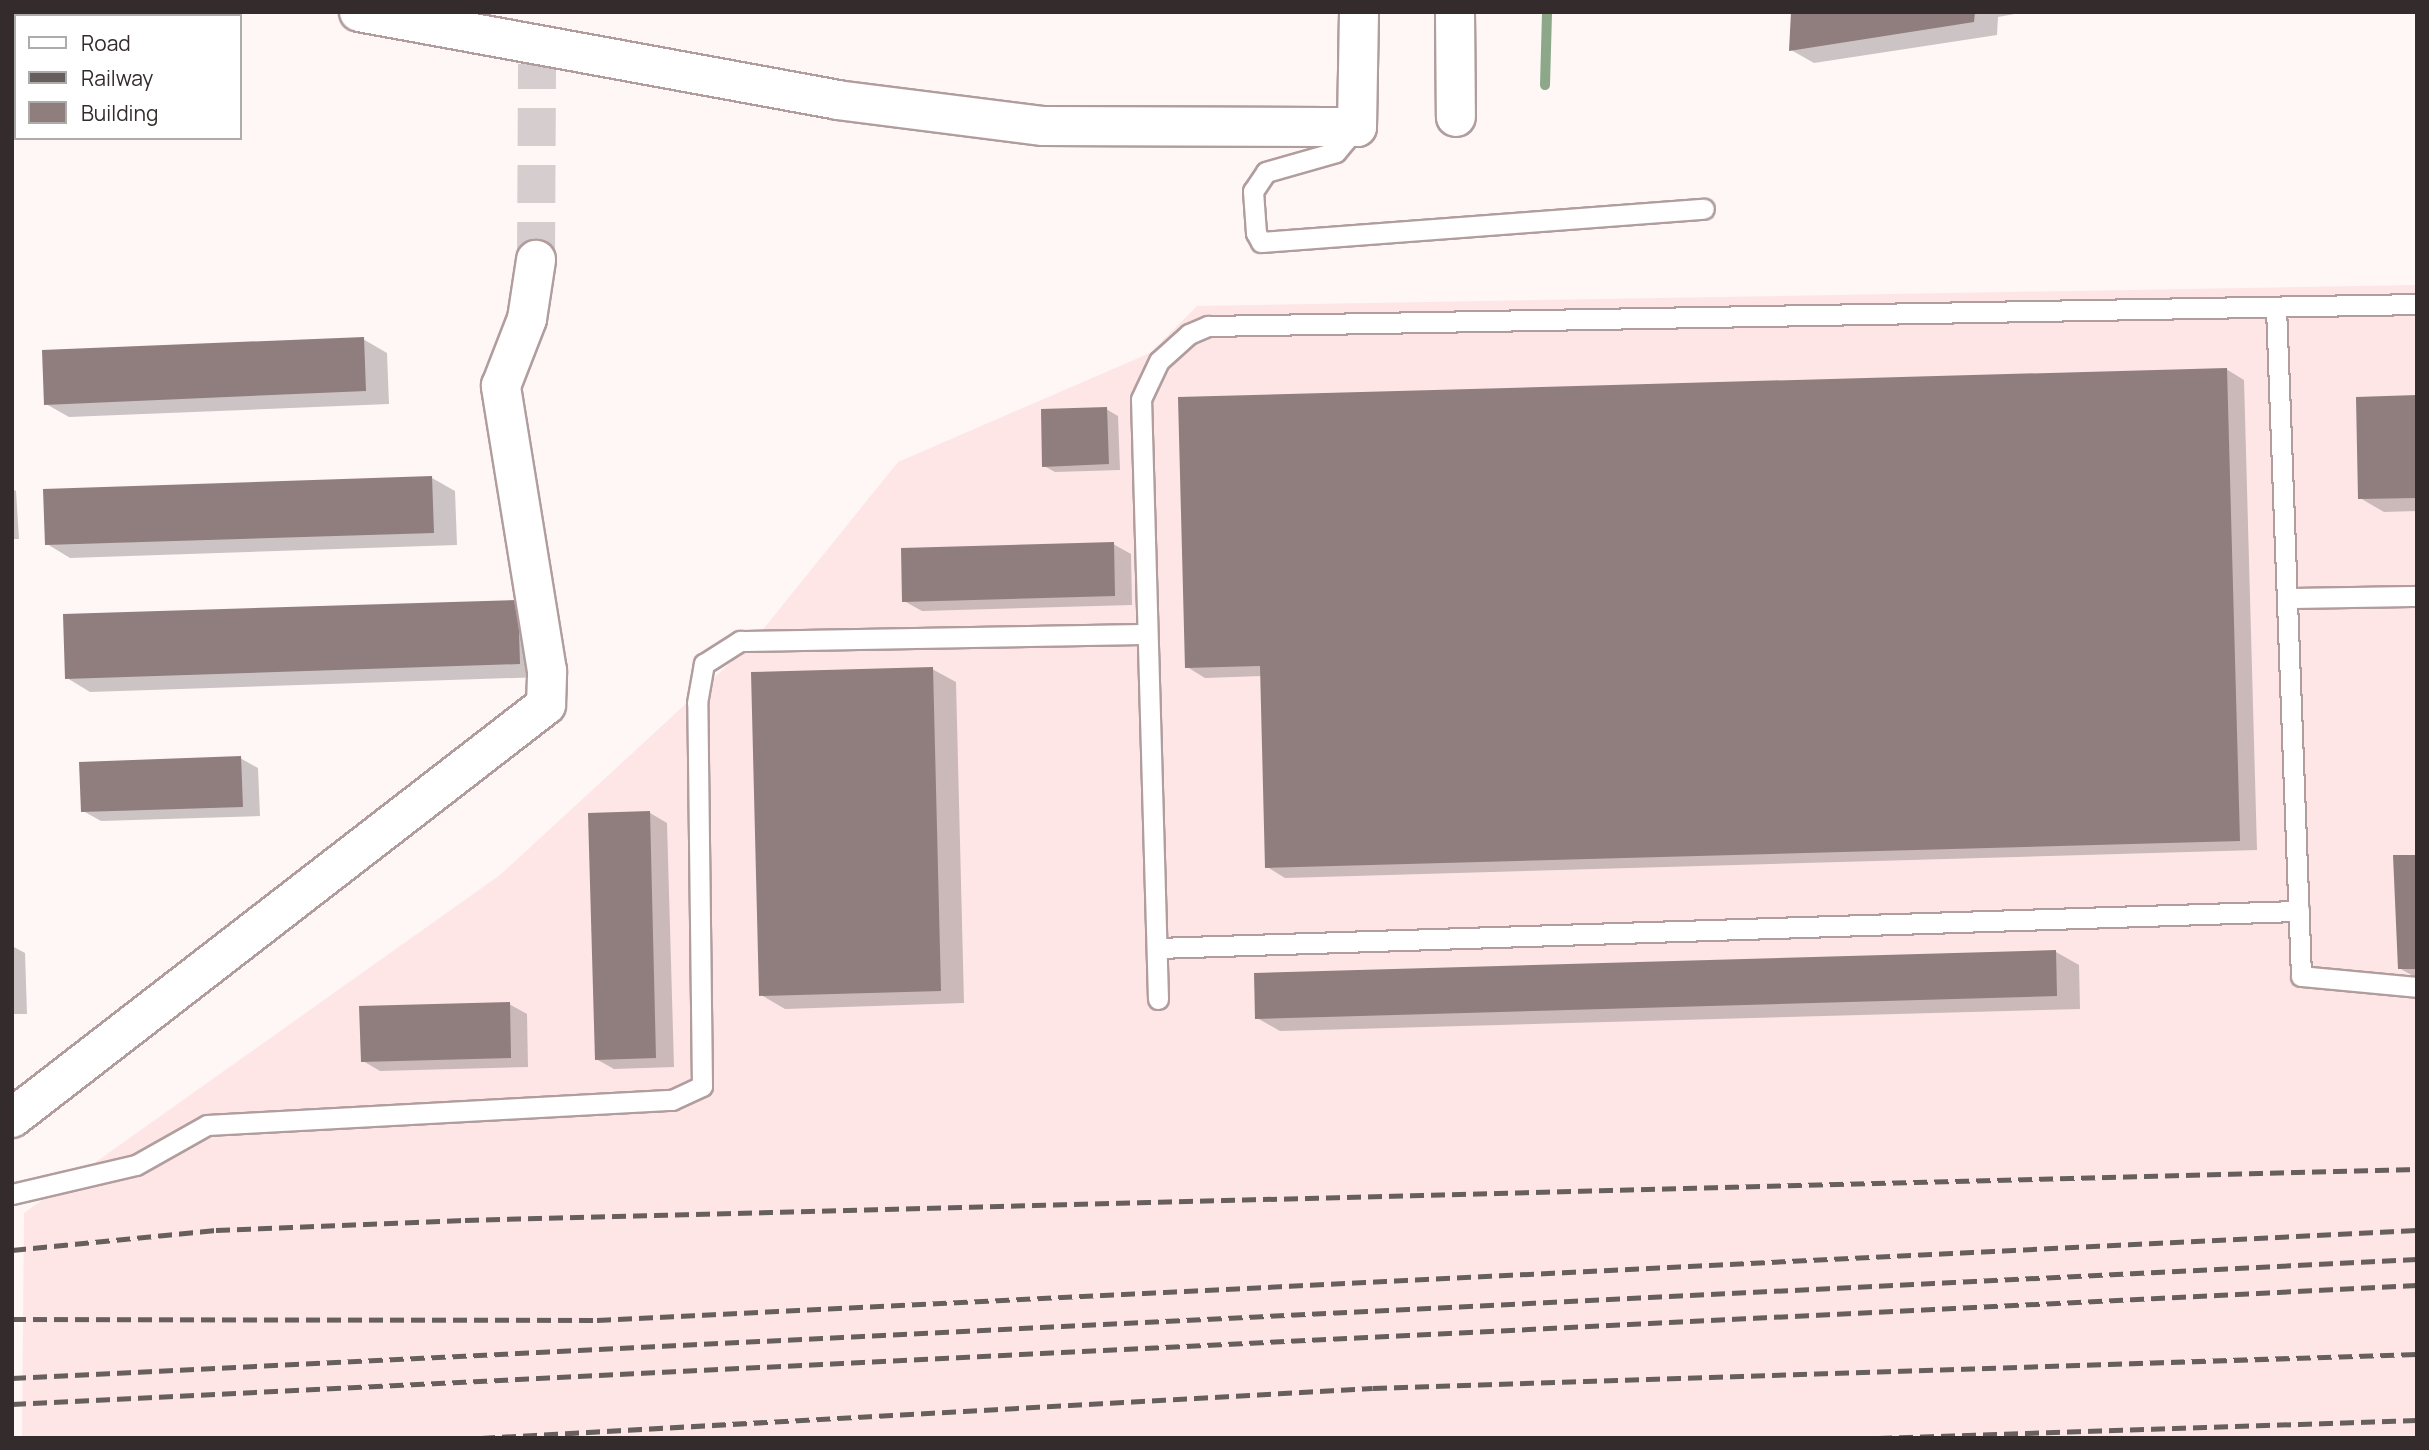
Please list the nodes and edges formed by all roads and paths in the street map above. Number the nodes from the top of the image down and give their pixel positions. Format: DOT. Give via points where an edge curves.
graph roads {
  1 [pos="359,12"];
  2 [pos="1359,12"];
  3 [pos="1455,12"];
  4 [pos="1456,117"];
  5 [pos="1357,127"];
  6 [pos="1704,209"];
  7 [pos="536,260"];
  8 [pos="2417,304"];
  9 [pos="2276,307"];
  10 [pos="2417,596"];
  11 [pos="2287,598"];
  12 [pos="1147,634"];
  13 [pos="2299,911"];
  14 [pos="1157,948"];
  15 [pos="2417,987"];
  16 [pos="1158,999"];
  17 [pos="12,1118"];
  18 [pos="12,1194"];
  1 -- 5 [label="street" via="537,56 1043,126"];
  2 -- 5 [label="street"];
  3 -- 4 [label="street"];
  5 -- 6 [label="lane" via="1336,152 1266,172 1252,191 1256,233 1262,242"];
  7 -- 17 [label="street" via="527,319 501,386 547,671 546,705"];
  8 -- 9 [label="lane"];
  9 -- 11 [label="lane"];
  9 -- 12 [label="lane" via="1208,326 1189,334 1159,361 1141,399"];
  10 -- 11 [label="lane"];
  11 -- 13 [label="lane"];
  12 -- 14 [label="lane"];
  12 -- 18 [label="lane" via="740,640 704,664 697,703 702,1086 672,1100 207,1125 136,1165"];
  13 -- 14 [label="lane"];
  13 -- 15 [label="lane" via="2301,976"];
  14 -- 16 [label="lane"];
}
